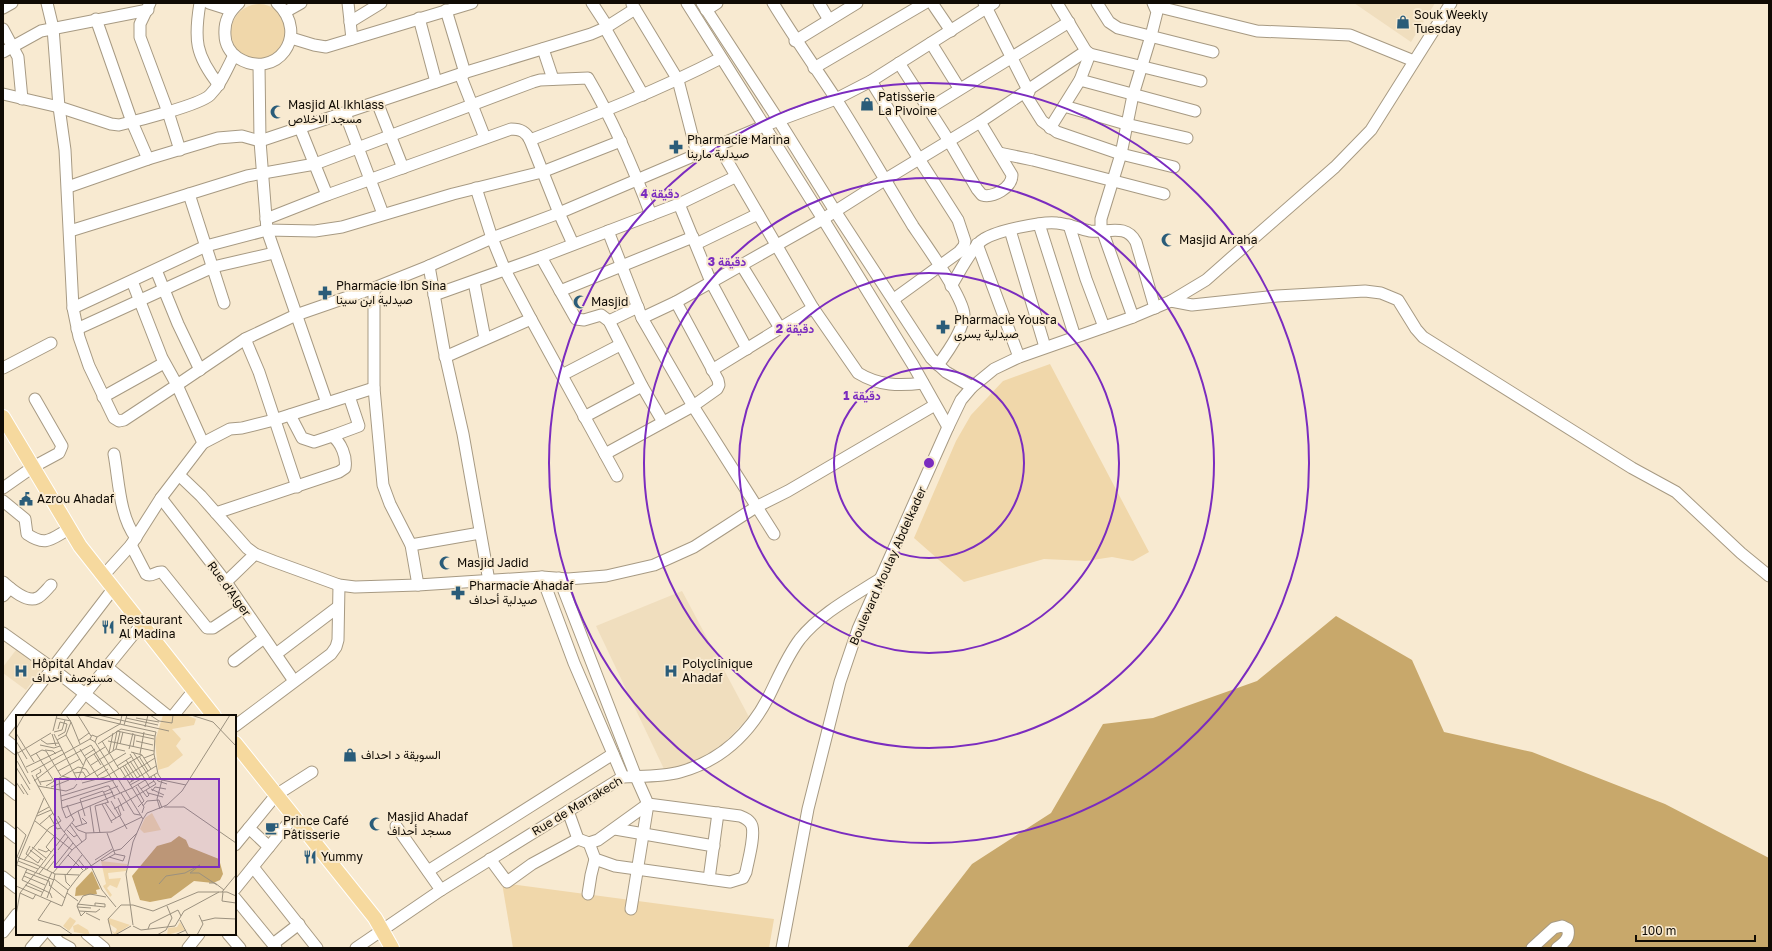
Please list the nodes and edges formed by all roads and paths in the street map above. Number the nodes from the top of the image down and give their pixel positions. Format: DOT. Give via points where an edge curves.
graph roads {
  1 [pos="47,3"];
  2 [pos="200,3"];
  3 [pos="209,3"];
  4 [pos="277,3"];
  5 [pos="301,3"];
  6 [pos="348,3"];
  7 [pos="381,3"];
  8 [pos="472,3"];
  9 [pos="592,3"];
  10 [pos="687,3"];
  11 [pos="717,3"];
  12 [pos="773,3"];
  13 [pos="819,3"];
  14 [pos="857,3"];
  15 [pos="925,3"];
  16 [pos="932,3"];
  17 [pos="1057,3"];
  18 [pos="1097,3"];
  19 [pos="1451,3"];
  20 [pos="988,5"];
  21 [pos="1154,5"];
  22 [pos="149,6"];
  23 [pos="235,6"];
  24 [pos="633,6"];
  25 [pos="704,6"];
  26 [pos="446,10"];
  27 [pos="285,12"];
  28 [pos="419,18"];
  29 [pos="96,19"];
  30 [pos="829,20"];
  31 [pos="350,22"];
  32 [pos="1069,22"];
  33 [pos="606,27"];
  34 [pos="53,28"];
  35 [pos="3,29"];
  36 [pos="951,31"];
  37 [pos="1151,36"];
  38 [pos="291,38"];
  39 [pos="352,39"];
  40 [pos="796,41"];
  41 [pos="931,43"];
  42 [pos="13,46"];
  43 [pos="543,49"];
  44 [pos="3,52"];
  45 [pos="1213,52"];
  46 [pos="1088,53"];
  47 [pos="234,55"];
  48 [pos="1011,56"];
  49 [pos="721,58"];
  50 [pos="1414,61"];
  51 [pos="899,63"];
  52 [pos="259,65"];
  53 [pos="1141,67"];
  54 [pos="814,68"];
  55 [pos="462,73"];
  56 [pos="553,79"];
  57 [pos="678,80"];
  58 [pos="1080,80"];
  59 [pos="871,81"];
  60 [pos="1201,81"];
  61 [pos="436,82"];
  62 [pos="219,85"];
  63 [pos="959,88"];
  64 [pos="1027,93"];
  65 [pos="3,94"];
  66 [pos="643,95"];
  67 [pos="1133,95"];
  68 [pos="22,98"];
  69 [pos="836,99"];
  70 [pos="377,102"];
  71 [pos="472,106"];
  72 [pos="1064,106"];
  73 [pos="59,107"];
  74 [pos="928,109"];
  75 [pos="607,111"];
  76 [pos="1195,111"];
  77 [pos="168,112"];
  78 [pos="345,113"];
  79 [pos="779,121"];
  80 [pos="132,122"];
  81 [pos="980,122"];
  82 [pos="1126,124"];
  83 [pos="766,125"];
  84 [pos="300,128"];
  85 [pos="1050,128"];
  86 [pos="390,136"];
  87 [pos="485,138"];
  88 [pos="1187,138"];
  89 [pos="530,140"];
  90 [pos="260,141"];
  91 [pos="621,141"];
  92 [pos="949,141"];
  93 [pos="718,145"];
  94 [pos="358,149"];
  95 [pos="180,150"];
  96 [pos="999,153"];
  97 [pos="697,154"];
  98 [pos="1121,154"];
  99 [pos="919,158"];
  100 [pos="148,159"];
  101 [pos="315,164"];
  102 [pos="1174,167"];
  103 [pos="403,168"];
  104 [pos="542,172"];
  105 [pos="263,175"];
  106 [pos="735,176"];
  107 [pos="886,178"];
  108 [pos="371,179"];
  109 [pos="638,179"];
  110 [pos="1114,181"];
  111 [pos="68,187"];
  112 [pos="476,188"];
  113 [pos="189,194"];
  114 [pos="1164,194"];
  115 [pos="327,195"];
  116 [pos="679,204"];
  117 [pos="835,211"];
  118 [pos="559,213"];
  119 [pos="383,214"];
  120 [pos="758,214"];
  121 [pos="651,215"];
  122 [pos="266,219"];
  123 [pos="823,219"];
  124 [pos="1039,224"];
  125 [pos="1069,225"];
  126 [pos="1101,226"];
  127 [pos="267,230"];
  128 [pos="1010,230"];
  129 [pos="70,231"];
  130 [pos="608,231"];
  131 [pos="492,238"];
  132 [pos="695,240"];
  133 [pos="573,244"];
  134 [pos="977,244"];
  135 [pos="206,246"];
  136 [pos="776,246"];
  137 [pos="274,253"];
  138 [pos="542,257"];
  139 [pos="429,266"];
  140 [pos="622,266"];
  141 [pos="742,266"];
  142 [pos="940,266"];
  143 [pos="213,267"];
  144 [pos="156,270"];
  145 [pos="506,270"];
  146 [pos="132,281"];
  147 [pos="474,282"];
  148 [pos="711,282"];
  149 [pos="951,286"];
  150 [pos="374,288"];
  151 [pos="165,290"];
  152 [pos="560,291"];
  153 [pos="434,295"];
  154 [pos="894,299"];
  155 [pos="139,300"];
  156 [pos="1171,301"];
  157 [pos="676,302"];
  158 [pos="224,303"];
  159 [pos="638,307"];
  160 [pos="73,308"];
  161 [pos="813,308"];
  162 [pos="1155,308"];
  163 [pos="296,315"];
  164 [pos="642,318"];
  165 [pos="1133,318"];
  166 [pos="531,319"];
  167 [pos="609,321"];
  168 [pos="1104,327"];
  169 [pos="78,328"];
  170 [pos="780,328"];
  171 [pos="1075,337"];
  172 [pos="245,339"];
  173 [pos="485,339"];
  174 [pos="51,343"];
  175 [pos="620,345"];
  176 [pos="1045,347"];
  177 [pos="747,348"];
  178 [pos="445,357"];
  179 [pos="1019,357"];
  180 [pos="164,363"];
  181 [pos="938,366"];
  182 [pos="3,368"];
  183 [pos="200,370"];
  184 [pos="712,370"];
  185 [pos="562,376"];
  186 [pos="923,383"];
  187 [pos="177,385"];
  188 [pos="642,386"];
  189 [pos="972,387"];
  190 [pos="374,388"];
  191 [pos="349,396"];
  192 [pos="103,397"];
  193 [pos="35,399"];
  194 [pos="327,403"];
  195 [pos="935,405"];
  196 [pos="693,406"];
  197 [pos="290,415"];
  198 [pos="3,417"];
  199 [pos="584,417"];
  200 [pos="274,420"];
  201 [pos="663,422"];
  202 [pos="948,427"];
  203 [pos="332,436"];
  204 [pos="203,443"];
  205 [pos="114,454"];
  206 [pos="605,454"];
  207 [pos="33,467"];
  208 [pos="179,475"];
  209 [pos="617,476"];
  210 [pos="297,487"];
  211 [pos="3,488"];
  212 [pos="161,498"];
  213 [pos="3,501"];
  214 [pos="756,507"];
  215 [pos="216,513"];
  216 [pos="69,528"];
  217 [pos="480,533"];
  218 [pos="774,534"];
  219 [pos="134,541"];
  220 [pos="411,545"];
  221 [pos="255,554"];
  222 [pos="103,576"];
  223 [pos="1769,576"];
  224 [pos="542,577"];
  225 [pos="559,578"];
  226 [pos="881,579"];
  227 [pos="489,580"];
  228 [pos="226,582"];
  229 [pos="51,585"];
  230 [pos="339,585"];
  231 [pos="418,585"];
  232 [pos="5,589"];
  233 [pos="113,589"];
  234 [pos="338,607"];
  235 [pos="243,608"];
  236 [pos="141,625"];
  237 [pos="3,633"];
  238 [pos="264,638"];
  239 [pos="276,654"];
  240 [pos="234,661"];
  241 [pos="107,667"];
  242 [pos="52,668"];
  243 [pos="294,681"];
  244 [pos="194,690"];
  245 [pos="85,694"];
  246 [pos="68,715"];
  247 [pos="112,715"];
  248 [pos="167,715"];
  249 [pos="174,715"];
  250 [pos="213,715"];
  251 [pos="7,719"];
  252 [pos="236,725"];
  253 [pos="3,733"];
  254 [pos="3,738"];
  255 [pos="236,744"];
  256 [pos="16,748"];
  257 [pos="613,754"];
  258 [pos="312,772"];
  259 [pos="623,777"];
  260 [pos="636,777"];
  261 [pos="276,795"];
  262 [pos="648,804"];
  263 [pos="568,811"];
  264 [pos="718,813"];
  265 [pos="294,816"];
  266 [pos="396,826"];
  267 [pos="3,827"];
  268 [pos="249,828"];
  269 [pos="615,829"];
  270 [pos="643,835"];
  271 [pos="16,837"];
  272 [pos="578,839"];
  273 [pos="589,843"];
  274 [pos="236,844"];
  275 [pos="714,846"];
  276 [pos="269,847"];
  277 [pos="490,859"];
  278 [pos="595,859"];
  279 [pos="253,867"];
  280 [pos="637,869"];
  281 [pos="428,871"];
  282 [pos="3,877"];
  283 [pos="709,880"];
  284 [pos="16,887"];
  285 [pos="236,888"];
  286 [pos="441,890"];
  287 [pos="588,894"];
  288 [pos="236,899"];
  289 [pos="631,908"];
  290 [pos="16,915"];
  291 [pos="299,924"];
  292 [pos="382,930"];
  293 [pos="3,932"];
  294 [pos="42,935"];
  295 [pos="53,935"];
  296 [pos="88,935"];
  297 [pos="198,935"];
  298 [pos="229,935"];
  299 [pos="274,946"];
  300 [pos="31,948"];
  301 [pos="70,948"];
  302 [pos="104,948"];
  303 [pos="188,948"];
  304 [pos="240,948"];
  305 [pos="317,948"];
  306 [pos="356,948"];
  307 [pos="392,948"];
  308 [pos="782,948"];
  309 [pos="1532,948"];
  310 [pos="1558,948"];
  1 -- 34 [label="street"];
  2 -- 62 [label="street" via="196,30 198,48 206,67"];
  3 -- 23 [label="street"];
  4 -- 27 [label="street"];
  5 -- 27 [label="street"];
  6 -- 31 [label="street"];
  7 -- 31 [label="street"];
  8 -- 26 [label="street"];
  9 -- 33 [label="street"];
  10 -- 49 [label="street"];
  11 -- 25 [label="street"];
  12 -- 40 [label="street"];
  13 -- 30 [label="street"];
  14 -- 30 [label="street"];
  15 -- 54 [label="street"];
  16 -- 36 [label="street"];
  17 -- 32 [label="street"];
  18 -- 37 [label="street" via="1113,26"];
  19 -- 50 [label="street, Boulevard Moulay Abdelkader"];
  20 -- 36 [label="street"];
  20 -- 48 [label="street"];
  21 -- 37 [label="street" via="1156,12"];
  21 -- 50 [label="street" via="1257,31 1350,35"];
  22 -- 29 [label="street"];
  22 -- 77 [label="street" via="140,24 140,36"];
  23 -- 47 [label="street" via="226,18 224,33 228,48"];
  24 -- 33 [label="street"];
  24 -- 57 [label="street"];
  25 -- 79 [label="street"];
  26 -- 28 [label="street"];
  26 -- 55 [label="street"];
  27 -- 38 [label="street" via="292,28"];
  28 -- 39 [label="street"];
  28 -- 61 [label="street"];
  29 -- 34 [label="street"];
  29 -- 80 [label="street"];
  30 -- 40 [label="street"];
  31 -- 39 [label="street"];
  32 -- 46 [label="street"];
  32 -- 48 [label="street"];
  33 -- 43 [label="street"];
  33 -- 66 [label="street"];
  34 -- 42 [label="street" via="41,31"];
  34 -- 73 [label="street"];
  35 -- 42 [label="street"];
  36 -- 41 [label="street"];
  37 -- 45 [label="street"];
  37 -- 53 [label="street"];
  38 -- 39 [label="street" via="326,47"];
  38 -- 52 [label="street" via="285,51 274,61"];
  40 -- 54 [label="street"];
  41 -- 51 [label="street"];
  41 -- 63 [label="street"];
  42 -- 44 [label="street"];
  42 -- 68 [label="street" via="18,57"];
  43 -- 55 [label="street"];
  43 -- 56 [label="street"];
  46 -- 53 [label="street"];
  46 -- 58 [label="street"];
  46 -- 64 [label="street"];
  47 -- 52 [label="street" via="246,63"];
  47 -- 62 [label="street"];
  48 -- 63 [label="street"];
  48 -- 64 [label="street"];
  49 -- 57 [label="street"];
  49 -- 83 [label="street"];
  50 -- 156 [label="street, Boulevard Moulay Abdelkader" via="1371,130 1335,168 1206,280"];
  51 -- 59 [label="street"];
  51 -- 74 [label="street"];
  52 -- 90 [label="street"];
  53 -- 60 [label="street"];
  53 -- 67 [label="street"];
  54 -- 69 [label="street"];
  55 -- 61 [label="street"];
  55 -- 71 [label="street"];
  56 -- 71 [label="street" via="533,82"];
  56 -- 75 [label="street" via="588,78"];
  57 -- 66 [label="street"];
  57 -- 97 [label="street"];
  58 -- 67 [label="street"];
  58 -- 72 [label="street"];
  59 -- 69 [label="street"];
  59 -- 99 [label="street"];
  61 -- 70 [label="street"];
  62 -- 77 [label="street" via="209,96"];
  63 -- 74 [label="street"];
  64 -- 81 [label="street"];
  64 -- 85 [label="street" via="1036,113"];
  65 -- 68 [label="street"];
  66 -- 75 [label="street"];
  67 -- 76 [label="street"];
  67 -- 82 [label="street"];
  68 -- 73 [label="street"];
  69 -- 79 [label="street"];
  69 -- 107 [label="street"];
  70 -- 78 [label="street"];
  70 -- 86 [label="street"];
  71 -- 86 [label="street"];
  71 -- 87 [label="street"];
  72 -- 82 [label="street"];
  72 -- 85 [label="street"];
  73 -- 80 [label="street" via="112,124"];
  73 -- 111 [label="street" via="66,150"];
  74 -- 92 [label="street"];
  75 -- 89 [label="street"];
  75 -- 91 [label="street"];
  77 -- 80 [label="street"];
  77 -- 95 [label="street"];
  78 -- 84 [label="street"];
  78 -- 94 [label="street"];
  79 -- 83 [label="street"];
  79 -- 117 [label="street"];
  80 -- 100 [label="street"];
  81 -- 92 [label="street"];
  81 -- 96 [label="street"];
  82 -- 88 [label="street"];
  82 -- 98 [label="street"];
  83 -- 93 [label="street"];
  83 -- 123 [label="street"];
  84 -- 90 [label="street"];
  84 -- 101 [label="street"];
  85 -- 98 [label="street" via="1070,138"];
  86 -- 94 [label="street"];
  86 -- 103 [label="street"];
  87 -- 89 [label="street" via="518,129"];
  87 -- 103 [label="street"];
  89 -- 104 [label="street"];
  90 -- 95 [label="street" via="242,136 228,136"];
  90 -- 105 [label="street"];
  91 -- 104 [label="street"];
  91 -- 109 [label="street"];
  92 -- 96 [label="street" via="982,195 996,194 1012,179"];
  92 -- 99 [label="street"];
  93 -- 97 [label="street"];
  93 -- 106 [label="street"];
  94 -- 101 [label="street"];
  94 -- 108 [label="street"];
  95 -- 100 [label="street"];
  96 -- 110 [label="street"];
  97 -- 109 [label="street"];
  98 -- 102 [label="street"];
  98 -- 110 [label="street"];
  99 -- 107 [label="street"];
  99 -- 142 [label="street" via="958,220 966,241 959,252"];
  100 -- 111 [label="street"];
  101 -- 105 [label="street"];
  101 -- 115 [label="street"];
  103 -- 108 [label="street"];
  104 -- 112 [label="street"];
  104 -- 118 [label="street"];
  105 -- 113 [label="street" via="247,176"];
  105 -- 122 [label="street"];
  106 -- 116 [label="street"];
  106 -- 120 [label="street"];
  107 -- 117 [label="street"];
  107 -- 142 [label="street"];
  108 -- 115 [label="street"];
  108 -- 119 [label="street"];
  109 -- 118 [label="street"];
  109 -- 121 [label="street"];
  110 -- 114 [label="street"];
  110 -- 126 [label="street"];
  111 -- 129 [label="street"];
  112 -- 119 [label="street"];
  112 -- 131 [label="street"];
  113 -- 129 [label="street"];
  113 -- 135 [label="street"];
  115 -- 122 [label="street"];
  116 -- 121 [label="street"];
  116 -- 132 [label="street"];
  117 -- 123 [label="street"];
  117 -- 154 [label="street"];
  118 -- 131 [label="street"];
  118 -- 133 [label="street"];
  119 -- 127 [label="street" via="324,231"];
  120 -- 132 [label="street"];
  120 -- 136 [label="street"];
  121 -- 130 [label="street"];
  122 -- 127 [label="street"];
  123 -- 136 [label="street"];
  123 -- 186 [label="street"];
  124 -- 125 [label="street" via="1050,222"];
  124 -- 128 [label="street"];
  124 -- 171 [label="street"];
  125 -- 126 [label="street" via="1089,231"];
  125 -- 168 [label="street"];
  126 -- 162 [label="street" via="1124,230 1133,236"];
  126 -- 165 [label="street"];
  127 -- 135 [label="street"];
  127 -- 137 [label="street"];
  128 -- 134 [label="street" via="990,235"];
  128 -- 176 [label="street"];
  129 -- 160 [label="street"];
  130 -- 133 [label="street"];
  130 -- 140 [label="street"];
  131 -- 139 [label="street"];
  131 -- 145 [label="street"];
  132 -- 140 [label="street"];
  132 -- 148 [label="street"];
  133 -- 138 [label="street"];
  134 -- 149 [label="street"];
  134 -- 179 [label="street"];
  135 -- 143 [label="street"];
  135 -- 144 [label="street"];
  136 -- 141 [label="street"];
  136 -- 161 [label="street"];
  137 -- 143 [label="street"];
  137 -- 163 [label="street"];
  138 -- 145 [label="street"];
  138 -- 152 [label="street"];
  139 -- 150 [label="street"];
  139 -- 153 [label="street"];
  140 -- 152 [label="street"];
  140 -- 159 [label="street"];
  141 -- 148 [label="street"];
  141 -- 170 [label="street"];
  142 -- 149 [label="street"];
  142 -- 154 [label="street"];
  143 -- 151 [label="street"];
  143 -- 158 [label="street"];
  144 -- 146 [label="street"];
  144 -- 151 [label="street"];
  145 -- 147 [label="street"];
  145 -- 166 [label="street"];
  146 -- 155 [label="street"];
  146 -- 160 [label="street"];
  147 -- 153 [label="street"];
  147 -- 173 [label="street"];
  148 -- 157 [label="street"];
  148 -- 177 [label="street"];
  149 -- 181 [label="street" via="964,314 954,341"];
  150 -- 163 [label="street"];
  150 -- 190 [label="street"];
  151 -- 155 [label="street"];
  151 -- 183 [label="street"];
  152 -- 167 [label="street" via="576,318 584,320 601,315"];
  153 -- 178 [label="street"];
  154 -- 181 [label="street"];
  155 -- 169 [label="street"];
  155 -- 180 [label="street"];
  156 -- 162 [label="street, Boulevard Moulay Abdelkader"];
  156 -- 223 [label="street" via="1192,305 1277,296 1365,291 1391,296 1398,300 1423,337 1632,468 1676,492"];
  157 -- 164 [label="street"];
  157 -- 184 [label="street"];
  159 -- 164 [label="street"];
  159 -- 167 [label="street"];
  160 -- 169 [label="street"];
  161 -- 170 [label="street"];
  161 -- 186 [label="street" via="858,373 879,383"];
  162 -- 165 [label="street, Boulevard Moulay Abdelkader"];
  163 -- 172 [label="street"];
  163 -- 194 [label="street"];
  164 -- 196 [label="street"];
  165 -- 168 [label="street, Boulevard Moulay Abdelkader"];
  166 -- 173 [label="street"];
  166 -- 185 [label="street"];
  167 -- 175 [label="street"];
  168 -- 171 [label="street, Boulevard Moulay Abdelkader"];
  169 -- 192 [label="street" via="89,366"];
  170 -- 177 [label="street"];
  171 -- 176 [label="street, Boulevard Moulay Abdelkader"];
  172 -- 183 [label="street"];
  172 -- 200 [label="street" via="259,372"];
  173 -- 178 [label="street"];
  174 -- 182 [label="street"];
  175 -- 185 [label="street"];
  175 -- 188 [label="street"];
  176 -- 179 [label="street, Boulevard Moulay Abdelkader"];
  177 -- 184 [label="street"];
  178 -- 217 [label="street" via="463,434"];
  179 -- 189 [label="street, Boulevard Moulay Abdelkader" via="994,369"];
  180 -- 187 [label="street"];
  180 -- 192 [label="street"];
  181 -- 189 [label="street"];
  183 -- 187 [label="street"];
  184 -- 196 [label="street" via="718,380 717,389"];
  185 -- 199 [label="street"];
  186 -- 195 [label="street"];
  187 -- 192 [label="street" via="122,421 114,418"];
  187 -- 204 [label="street"];
  188 -- 199 [label="street"];
  188 -- 201 [label="street"];
  189 -- 202 [label="street, Boulevard Moulay Abdelkader" via="961,400"];
  190 -- 191 [label="street"];
  190 -- 220 [label="street" via="383,485"];
  191 -- 194 [label="street"];
  191 -- 203 [label="street" via="359,426"];
  193 -- 207 [label="street" via="62,446 59,453"];
  194 -- 197 [label="street"];
  195 -- 202 [label="street"];
  195 -- 214 [label="street"];
  196 -- 201 [label="street"];
  196 -- 214 [label="street"];
  197 -- 200 [label="street"];
  197 -- 203 [label="street" via="302,438 308,441 314,442"];
  198 -- 207 [label="main road"];
  199 -- 206 [label="street"];
  200 -- 204 [label="street" via="230,429"];
  200 -- 210 [label="street"];
  201 -- 206 [label="street"];
  202 -- 226 [label="street, Boulevard Moulay Abdelkader"];
  203 -- 210 [label="street" via="340,444 345,468"];
  204 -- 208 [label="street"];
  205 -- 219 [label="street" via="125,516"];
  206 -- 209 [label="street"];
  207 -- 211 [label="street"];
  207 -- 216 [label="main road"];
  208 -- 212 [label="street"];
  208 -- 215 [label="street"];
  210 -- 215 [label="street"];
  212 -- 219 [label="street"];
  212 -- 228 [label="street, Rue d'Alger"];
  213 -- 216 [label="street" via="25,519 27,534 36,540 47,541"];
  214 -- 218 [label="street"];
  214 -- 225 [label="street" via="694,547 654,565 606,576"];
  215 -- 221 [label="street"];
  216 -- 222 [label="main road"];
  217 -- 220 [label="street"];
  217 -- 227 [label="street"];
  219 -- 222 [label="street"];
  219 -- 235 [label="street" via="146,574 162,572 207,628 213,628"];
  220 -- 231 [label="street"];
  221 -- 228 [label="street"];
  221 -- 230 [label="street"];
  222 -- 233 [label="main road"];
  224 -- 225 [label="street"];
  224 -- 227 [label="street"];
  224 -- 257 [label="street" via="574,663"];
  225 -- 260 [label="street"];
  226 -- 260 [label="street, Rue de Marrakech" via="816,622 800,640 754,722 738,741 702,764 680,772"];
  226 -- 308 [label="street, Boulevard Moulay Abdelkader" via="858,630 840,682 808,810"];
  227 -- 231 [label="street"];
  228 -- 235 [label="street, Rue d'Alger"];
  229 -- 232 [label="street" via="33,600"];
  230 -- 231 [label="street"];
  230 -- 234 [label="street"];
  233 -- 236 [label="main road"];
  233 -- 242 [label="street"];
  234 -- 239 [label="street"];
  234 -- 243 [label="street" via="336,647"];
  235 -- 238 [label="street, Rue d'Alger"];
  236 -- 241 [label="street"];
  236 -- 244 [label="main road"];
  237 -- 242 [label="street"];
  238 -- 239 [label="street, Rue d'Alger"];
  238 -- 240 [label="street"];
  239 -- 243 [label="street, Rue d'Alger"];
  241 -- 245 [label="street"];
  241 -- 248 [label="street"];
  242 -- 245 [label="street"];
  242 -- 251 [label="street"];
  243 -- 252 [label="street"];
  244 -- 249 [label="street"];
  244 -- 250 [label="main road"];
  245 -- 246 [label="street"];
  245 -- 247 [label="street"];
  251 -- 253 [label="street"];
  254 -- 256 [label="street"];
  255 -- 261 [label="main road"];
  257 -- 259 [label="street"];
  257 -- 281 [label="street"];
  258 -- 261 [label="street"];
  259 -- 260 [label="street, Rue de Marrakech"];
  259 -- 263 [label="street, Rue de Marrakech"];
  260 -- 262 [label="street"];
  261 -- 265 [label="main road"];
  261 -- 268 [label="street"];
  262 -- 264 [label="street"];
  262 -- 269 [label="street"];
  262 -- 270 [label="street"];
  263 -- 272 [label="street"];
  263 -- 277 [label="street, Rue de Marrakech"];
  264 -- 275 [label="street"];
  264 -- 283 [label="street" via="740,816 748,820 752,825 752,834 743,878 730,882"];
  265 -- 276 [label="street"];
  265 -- 292 [label="main road"];
  266 -- 281 [label="street"];
  267 -- 271 [label="street"];
  268 -- 274 [label="street"];
  268 -- 276 [label="street"];
  269 -- 270 [label="street"];
  269 -- 273 [label="street"];
  270 -- 275 [label="street"];
  270 -- 280 [label="street"];
  272 -- 273 [label="street"];
  272 -- 277 [label="street" via="532,864 507,882"];
  273 -- 278 [label="street"];
  275 -- 283 [label="street"];
  276 -- 279 [label="street"];
  277 -- 286 [label="street, Rue de Marrakech"];
  278 -- 280 [label="street" via="615,866"];
  278 -- 287 [label="street"];
  279 -- 285 [label="street"];
  279 -- 291 [label="street"];
  280 -- 283 [label="street"];
  280 -- 289 [label="street"];
  281 -- 286 [label="street"];
  282 -- 284 [label="street"];
  286 -- 292 [label="street, Rue de Marrakech"];
  288 -- 299 [label="street"];
  290 -- 293 [label="street"];
  291 -- 299 [label="street"];
  291 -- 305 [label="street"];
  292 -- 306 [label="street, Rue de Marrakech"];
  292 -- 307 [label="main road"];
  294 -- 300 [label="street"];
  295 -- 301 [label="street"];
  296 -- 302 [label="street"];
  297 -- 303 [label="street"];
  298 -- 304 [label="street"];
  309 -- 310 [label="street" via="1554,928 1562,926 1568,929 1569,933 1568,938"];
}
